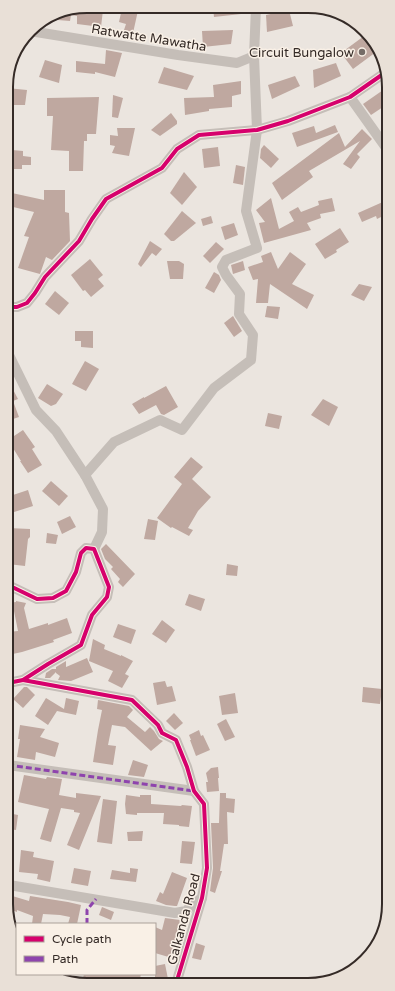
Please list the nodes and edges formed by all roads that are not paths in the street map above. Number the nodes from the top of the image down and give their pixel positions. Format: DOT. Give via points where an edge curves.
graph roads {
  1 [pos="256,13"];
  2 [pos="38,32"];
  3 [pos="254,56"];
  4 [pos="381,76"];
  5 [pos="350,98"];
  6 [pos="257,130"];
  7 [pos="382,142"];
  8 [pos="13,307"];
  9 [pos="13,364"];
  10 [pos="15,368"];
  11 [pos="85,475"];
  12 [pos="94,549"];
  13 [pos="13,588"];
  14 [pos="23,680"];
  15 [pos="13,682"];
  16 [pos="13,766"];
  17 [pos="194,791"];
  18 [pos="13,886"];
  19 [pos="202,898"];
  20 [pos="178,978"];
  1 -- 3 [label="street"];
  2 -- 3 [label="street, Ratwatte Mawatha" via="237,63"];
  3 -- 6 [label="street"];
  4 -- 5 [label="street"];
  5 -- 6 [label="street" via="288,122"];
  5 -- 7 [label="street"];
  6 -- 8 [label="street" via="199,134 177,149 162,168 106,199 79,241 45,277 27,303"];
  6 -- 11 [label="street" via="246,211 257,248 226,260 222,267 240,294 239,314 253,335 251,360 214,388 182,430 160,420 114,442"];
  9 -- 10 [label="street"];
  10 -- 11 [label="street" via="36,410 56,431"];
  11 -- 12 [label="street" via="102,509 102,532"];
  12 -- 13 [label="street" via="86,548 81,553 76,572 66,591 53,598 37,599"];
  12 -- 14 [label="street" via="109,588 107,597 92,615 81,645"];
  14 -- 15 [label="street"];
  14 -- 17 [label="street, Galkanda Road" via="132,700 158,725 162,733 176,740"];
  16 -- 17 [label="street"];
  17 -- 19 [label="street, Galkanda Road" via="204,804 206,868"];
  18 -- 19 [label="street" via="175,913 186,910"];
  19 -- 20 [label="street, Galkanda Road"];
}
